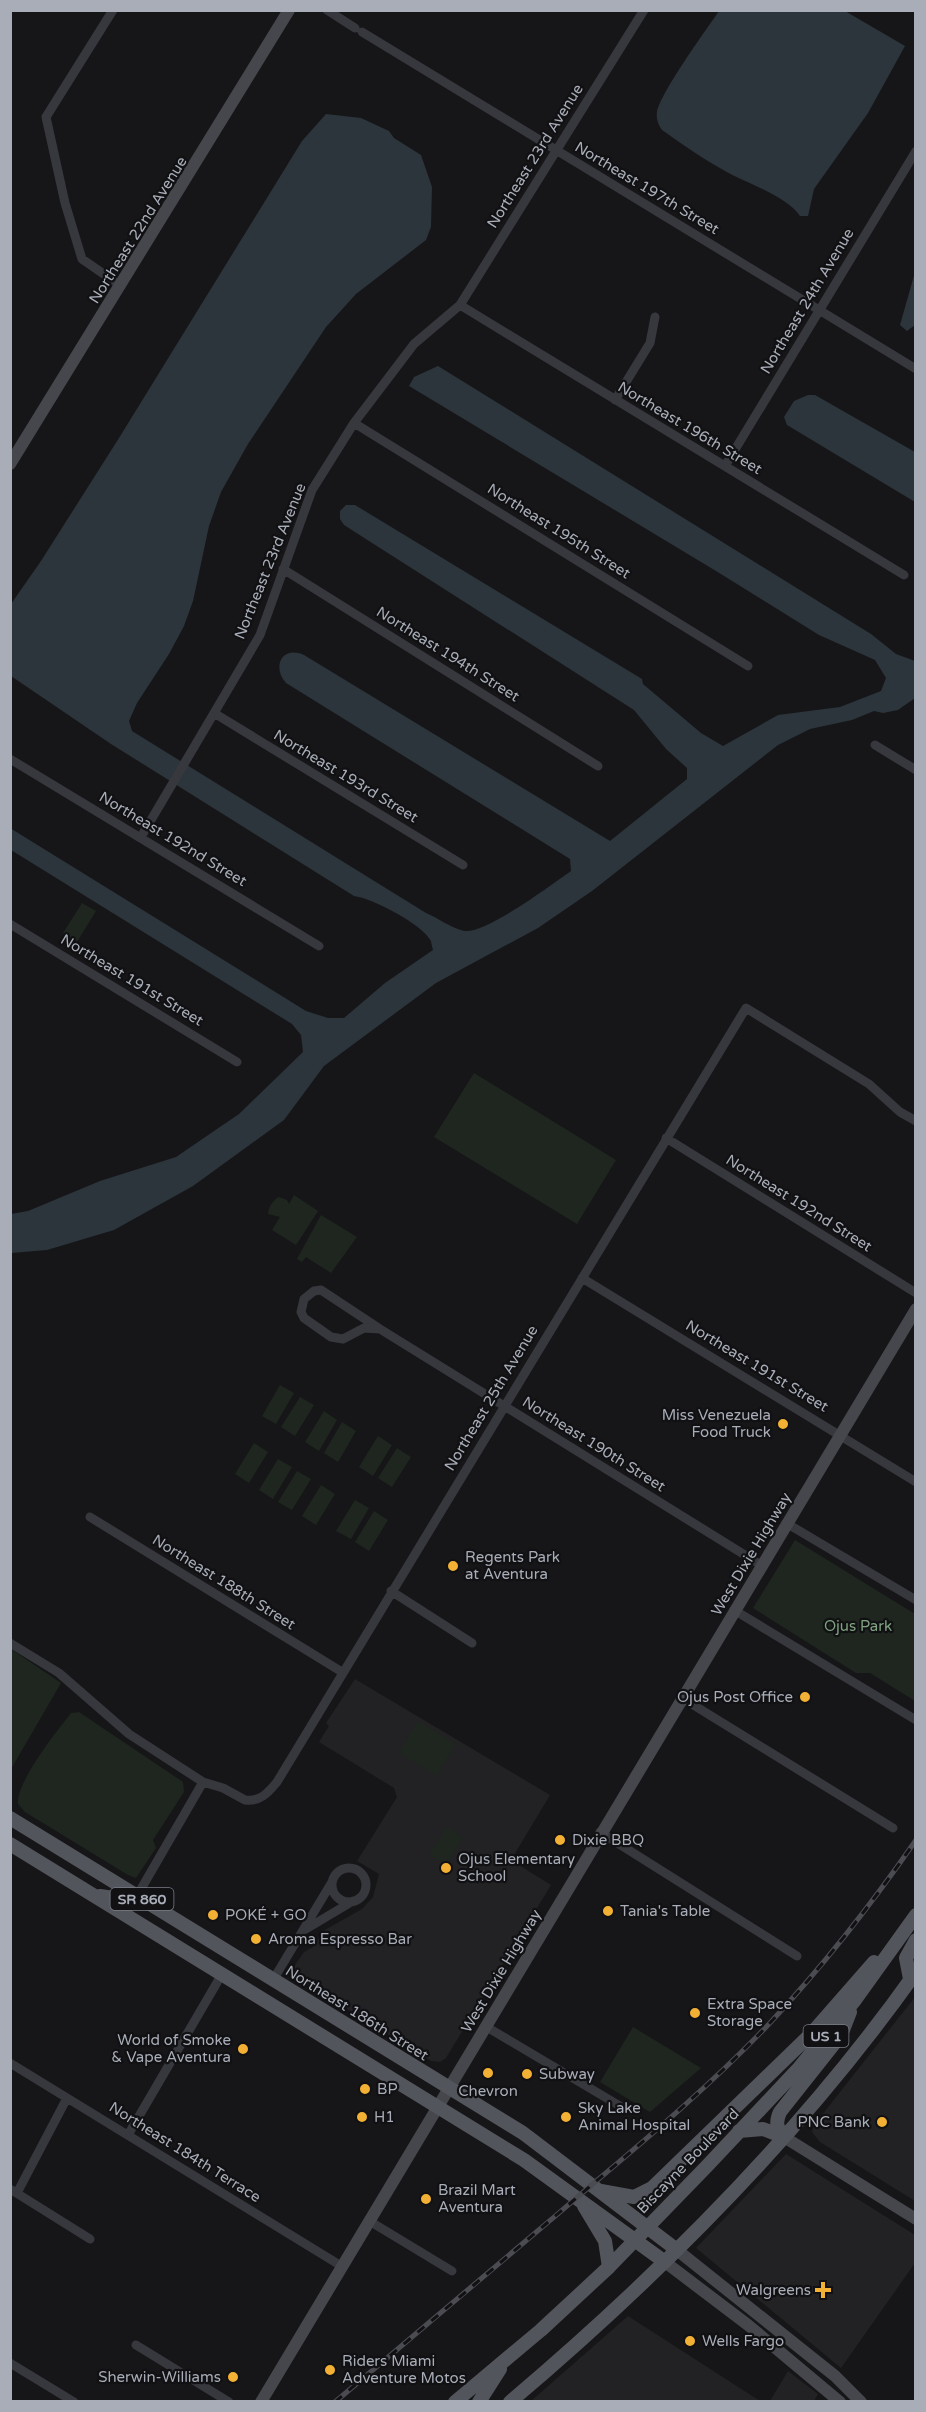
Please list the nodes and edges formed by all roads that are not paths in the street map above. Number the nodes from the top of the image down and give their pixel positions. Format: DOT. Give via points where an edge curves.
graph roads {
  1 [pos="113,10"];
  2 [pos="290,10"];
  3 [pos="327,10"];
  4 [pos="644,10"];
  5 [pos="555,151"];
  6 [pos="915,151"];
  7 [pos="121,286"];
  8 [pos="460,305"];
  9 [pos="819,311"];
  10 [pos="655,317"];
  11 [pos="915,369"];
  12 [pos="615,400"];
  13 [pos="354,423"];
  14 [pos="11,461"];
  15 [pos="725,466"];
  16 [pos="283,569"];
  17 [pos="904,575"];
  18 [pos="748,666"];
  19 [pos="214,713"];
  20 [pos="875,745"];
  21 [pos="10,759"];
  22 [pos="598,766"];
  23 [pos="915,770"];
  24 [pos="141,837"];
  25 [pos="463,865"];
  26 [pos="10,924"];
  27 [pos="319,946"];
  28 [pos="237,1062"];
  29 [pos="915,1121"];
  30 [pos="666,1138"];
  31 [pos="582,1278"];
  32 [pos="915,1293"];
  33 [pos="915,1309"];
  34 [pos="380,1329"];
  35 [pos="504,1406"];
  36 [pos="840,1434"];
  37 [pos="915,1482"];
  38 [pos="90,1517"];
  39 [pos="786,1523"];
  40 [pos="761,1565"];
  41 [pos="391,1591"];
  42 [pos="915,1600"];
  43 [pos="734,1610"];
  44 [pos="10,1643"];
  45 [pos="472,1643"];
  46 [pos="342,1672"];
  47 [pos="681,1698"];
  48 [pos="915,1720"];
  49 [pos="203,1782"];
  50 [pos="10,1818"];
  51 [pos="893,1828"];
  52 [pos="600,1832"];
  53 [pos="10,1844"];
  54 [pos="332,1882"];
  55 [pos="92,1894"];
  56 [pos="137,1896"];
  57 [pos="353,1901"];
  58 [pos="915,1915"];
  59 [pos="304,1930"];
  60 [pos="909,1937"];
  61 [pos="797,1956"];
  62 [pos="913,1976"];
  63 [pos="227,1977"];
  64 [pos="273,1980"];
  65 [pos="855,2000"];
  66 [pos="485,2026"];
  67 [pos="10,2063"];
  68 [pos="448,2087"];
  69 [pos="67,2098"];
  70 [pos="438,2107"];
  71 [pos="625,2109"];
  72 [pos="740,2131"];
  73 [pos="128,2135"];
  74 [pos="784,2137"];
  75 [pos="596,2189"];
  76 [pos="14,2191"];
  77 [pos="582,2201"];
  78 [pos="915,2219"];
  79 [pos="370,2222"];
  80 [pos="647,2228"];
  81 [pos="90,2239"];
  82 [pos="636,2239"];
  83 [pos="677,2250"];
  84 [pos="664,2262"];
  85 [pos="343,2267"];
  86 [pos="609,2267"];
  87 [pos="452,2271"];
  88 [pos="136,2345"];
  89 [pos="508,2357"];
  90 [pos="10,2362"];
  91 [pos="832,2399"];
  92 [pos="74,2402"];
  93 [pos="229,2402"];
  94 [pos="261,2402"];
  95 [pos="455,2402"];
  96 [pos="479,2402"];
  97 [pos="510,2402"];
  98 [pos="861,2402"];
  1 -- 7 [label="street" via="46,117 82,259"];
  2 -- 7 [label="street, Northeast 22nd Avenue"];
  3 -- 5 [label="street, Northeast 197th Street"];
  4 -- 5 [label="street, Northeast 23rd Avenue"];
  5 -- 8 [label="street, Northeast 23rd Avenue"];
  5 -- 9 [label="street, Northeast 197th Street"];
  6 -- 9 [label="street, Northeast 24th Avenue"];
  7 -- 14 [label="street, Northeast 22nd Avenue"];
  8 -- 12 [label="street, Northeast 196th Street"];
  8 -- 13 [label="street, Northeast 23rd Avenue" via="414,344"];
  9 -- 11 [label="street, Northeast 197th Street"];
  9 -- 15 [label="street, Northeast 24th Avenue"];
  10 -- 12 [label="street" via="650,342"];
  12 -- 15 [label="street, Northeast 196th Street"];
  13 -- 16 [label="street, Northeast 23rd Avenue" via="312,490"];
  13 -- 18 [label="street, Northeast 195th Street"];
  15 -- 17 [label="street, Northeast 196th Street"];
  16 -- 19 [label="street, Northeast 23rd Avenue" via="260,635"];
  16 -- 22 [label="street, Northeast 194th Street"];
  19 -- 24 [label="street, Northeast 23rd Avenue"];
  19 -- 25 [label="street, Northeast 193rd Street"];
  20 -- 23 [label="street"];
  21 -- 24 [label="street, Northeast 192nd Street"];
  24 -- 27 [label="street, Northeast 192nd Street"];
  26 -- 28 [label="street, Northeast 191st Street"];
  29 -- 30 [label="street, Northeast 25th Avenue" via="869,1084 746,1008"];
  30 -- 31 [label="street, Northeast 25th Avenue"];
  30 -- 32 [label="street, Northeast 192nd Street"];
  31 -- 35 [label="street, Northeast 25th Avenue"];
  31 -- 36 [label="street, Northeast 191st Street"];
  33 -- 36 [label="street, West Dixie Highway"];
  34 -- 34 [label="street, Northeast 190th Street" via="321,1290 304,1299 304,1318 331,1337 343,1339 364,1328"];
  34 -- 35 [label="street, Northeast 190th Street"];
  35 -- 40 [label="street, Northeast 190th Street"];
  35 -- 41 [label="street, Northeast 25th Avenue"];
  36 -- 37 [label="street, Northeast 191st Street"];
  36 -- 39 [label="street, West Dixie Highway"];
  38 -- 46 [label="street, Northeast 188th Street"];
  39 -- 40 [label="street, West Dixie Highway"];
  39 -- 42 [label="street"];
  40 -- 43 [label="street, West Dixie Highway"];
  41 -- 45 [label="street"];
  41 -- 46 [label="street, Northeast 25th Avenue"];
  43 -- 47 [label="street, West Dixie Highway"];
  43 -- 48 [label="street"];
  44 -- 49 [label="street" via="59,1673 129,1734"];
  46 -- 49 [label="street, Northeast 25th Avenue" via="266,1794 257,1800 245,1800"];
  47 -- 51 [label="street"];
  47 -- 52 [label="street, West Dixie Highway"];
  49 -- 56 [label="street"];
  50 -- 56 [label="main road, Northeast 186th Street / SR 860"];
  52 -- 61 [label="street"];
  52 -- 66 [label="street, West Dixie Highway"];
  53 -- 55 [label="main road, SR 860"];
  54 -- 57 [label="street" via="338,1897"];
  54 -- 57 [label="street" via="346,1868 361,1874 365,1889"];
  54 -- 59 [label="street"];
  55 -- 56 [label="main road" via="122,1899"];
  55 -- 63 [label="main road, SR 860"];
  56 -- 64 [label="main road, Northeast 186th Street / SR 860"];
  57 -- 59 [label="street"];
  58 -- 60 [label="main road, Biscayne Boulevard / US 1"];
  59 -- 64 [label="street"];
  60 -- 62 [label="main road" via="906,1958"];
  60 -- 65 [label="main road, Biscayne Boulevard / US 1"];
  60 -- 75 [label="main road" via="869,1966 811,2034 652,2187 630,2197"];
  62 -- 74 [label="main road, US 1"];
  63 -- 64 [label="main road" via="262,1983"];
  63 -- 70 [label="main road, SR 860"];
  63 -- 73 [label="street"];
  64 -- 68 [label="main road, Northeast 186th Street / SR 860"];
  65 -- 72 [label="main road, Biscayne Boulevard / US 1"];
  65 -- 74 [label="main road" via="841,2035 780,2112 777,2128"];
  66 -- 68 [label="street, West Dixie Highway"];
  66 -- 71 [label="street"];
  67 -- 69 [label="street, Northeast 184th Terrace"];
  68 -- 70 [label="street, West Dixie Highway"];
  68 -- 75 [label="main road, Northeast 186th Street / SR 860" via="530,2137"];
  69 -- 73 [label="street, Northeast 184th Terrace"];
  69 -- 76 [label="street"];
  70 -- 77 [label="main road, SR 860"];
  70 -- 79 [label="street, West Dixie Highway"];
  72 -- 74 [label="main road" via="763,2129"];
  72 -- 80 [label="main road, Biscayne Boulevard / US 1"];
  73 -- 85 [label="street, Northeast 184th Terrace"];
  74 -- 78 [label="street"];
  74 -- 83 [label="main road, US 1"];
  75 -- 80 [label="main road, Northeast 186th Street / SR 860"];
  76 -- 81 [label="street"];
  77 -- 82 [label="main road, SR 860"];
  77 -- 86 [label="main road" via="605,2241"];
  79 -- 85 [label="street, West Dixie Highway"];
  79 -- 87 [label="street"];
  80 -- 82 [label="main road, Biscayne Boulevard / US 1"];
  80 -- 83 [label="main road, Northeast 186th Street / SR 860"];
  82 -- 84 [label="main road, SR 860"];
  82 -- 86 [label="main road, Biscayne Boulevard / US 1"];
  83 -- 84 [label="main road, US 1"];
  83 -- 98 [label="street" via="835,2376"];
  84 -- 91 [label="street" via="748,2325"];
  84 -- 97 [label="main road, US 1"];
  85 -- 94 [label="street, West Dixie Highway"];
  86 -- 89 [label="main road, Biscayne Boulevard / US 1"];
  88 -- 93 [label="street"];
  89 -- 95 [label="main road, Biscayne Boulevard / US 1"];
  89 -- 96 [label="main road"];
  90 -- 92 [label="street"];
}
